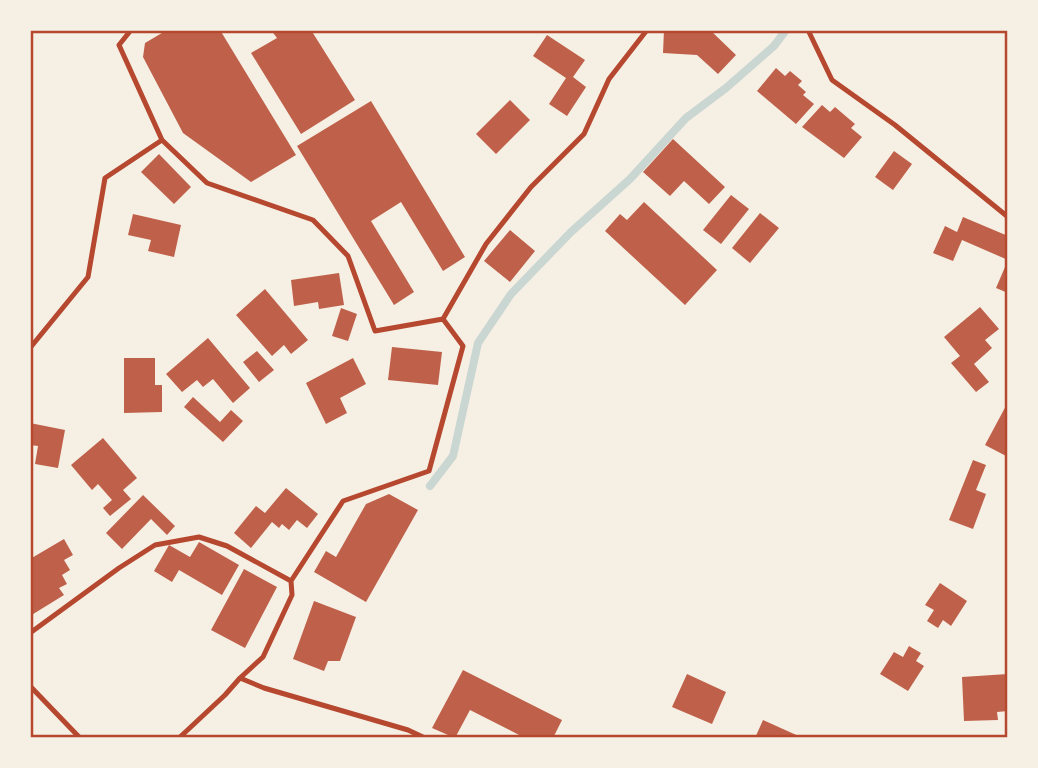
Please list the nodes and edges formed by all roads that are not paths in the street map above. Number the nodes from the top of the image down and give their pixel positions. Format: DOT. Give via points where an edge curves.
graph roads {
  1 [pos="131,30"];
  2 [pos="647,30"];
  3 [pos="808,30"];
  4 [pos="162,140"];
  5 [pos="1008,217"];
  6 [pos="443,318"];
  7 [pos="30,348"];
  8 [pos="290,581"];
  9 [pos="30,633"];
  10 [pos="240,678"];
  11 [pos="30,686"];
  12 [pos="80,738"];
  13 [pos="179,738"];
  14 [pos="425,738"];
  1 -- 4 [label="lane" via="119,45"];
  2 -- 6 [label="lane" via="609,79 584,134 531,187 485,244"];
  3 -- 5 [label="lane" via="832,80"];
  4 -- 6 [label="lane" via="207,183 313,220 348,256 375,331"];
  4 -- 7 [label="lane" via="105,178 88,277"];
  6 -- 8 [label="lane" via="463,346 429,471 343,501"];
  8 -- 9 [label="lane" via="227,546 199,537 155,545"];
  8 -- 10 [label="lane" via="292,595 263,657"];
  10 -- 13 [label="lane"];
  10 -- 14 [label="lane"];
  11 -- 12 [label="lane"];
}
